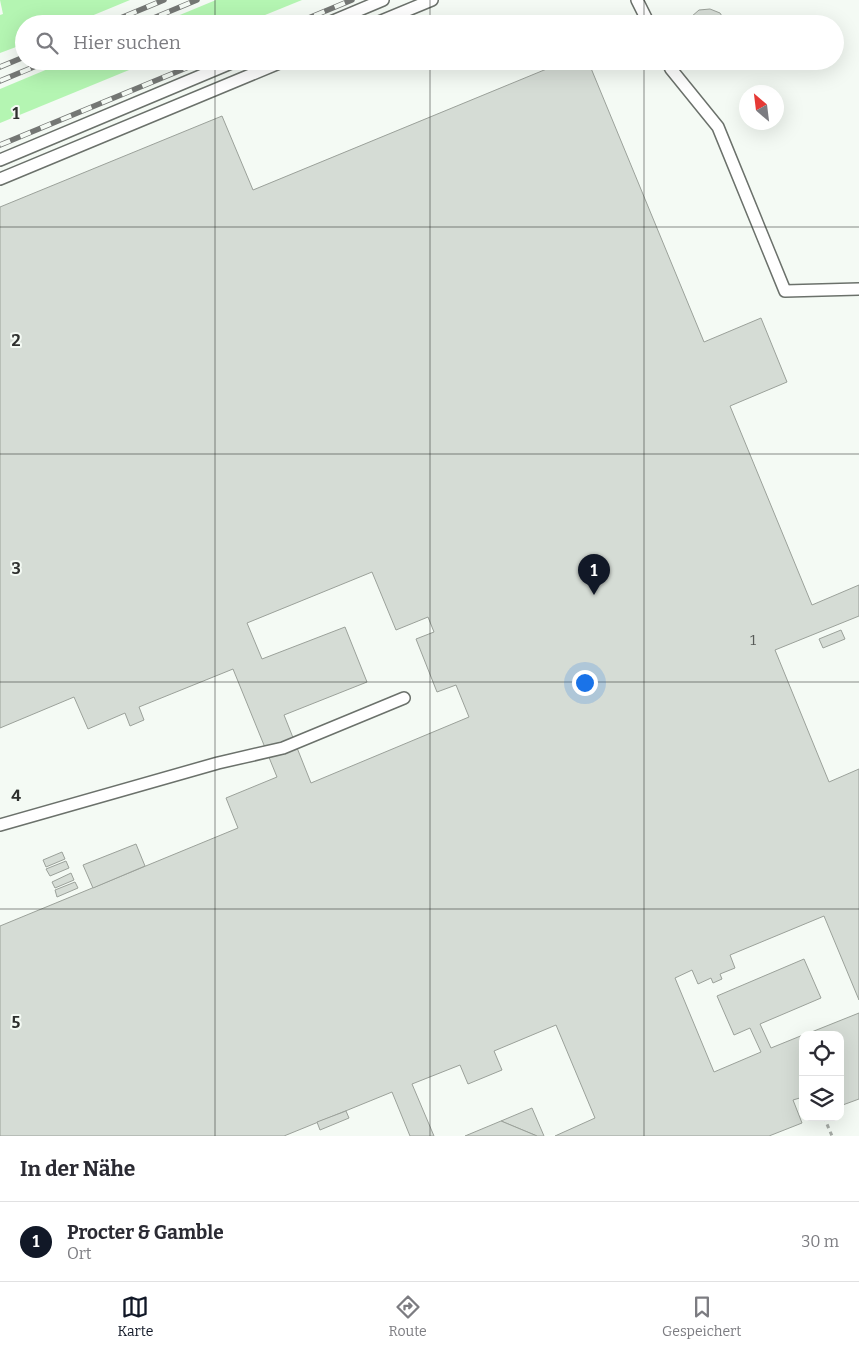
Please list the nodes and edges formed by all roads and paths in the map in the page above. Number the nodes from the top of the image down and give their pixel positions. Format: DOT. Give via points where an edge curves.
graph roads {
  1 [pos="383,0"];
  2 [pos="432,0"];
  3 [pos="637,0"];
  4 [pos="347,15"];
  5 [pos="396,15"];
  6 [pos="644,15"];
  7 [pos="215,70"];
  8 [pos="262,70"];
  9 [pos="671,70"];
  10 [pos="0,160"];
  11 [pos="0,179"];
  12 [pos="859,288"];
  13 [pos="404,698"];
  14 [pos="0,826"];
  15 [pos="826,1121"];
  16 [pos="832,1136"];
  1 -- 4 [label="lane"];
  2 -- 5 [label="lane"];
  3 -- 6 [label="lane"];
  7 -- 10 [label="lane"];
  8 -- 11 [label="lane"];
  9 -- 12 [label="lane" via="718,127 785,291"];
  13 -- 14 [label="lane" via="283,748 218,763"];
  15 -- 16 [label="path"];
}
